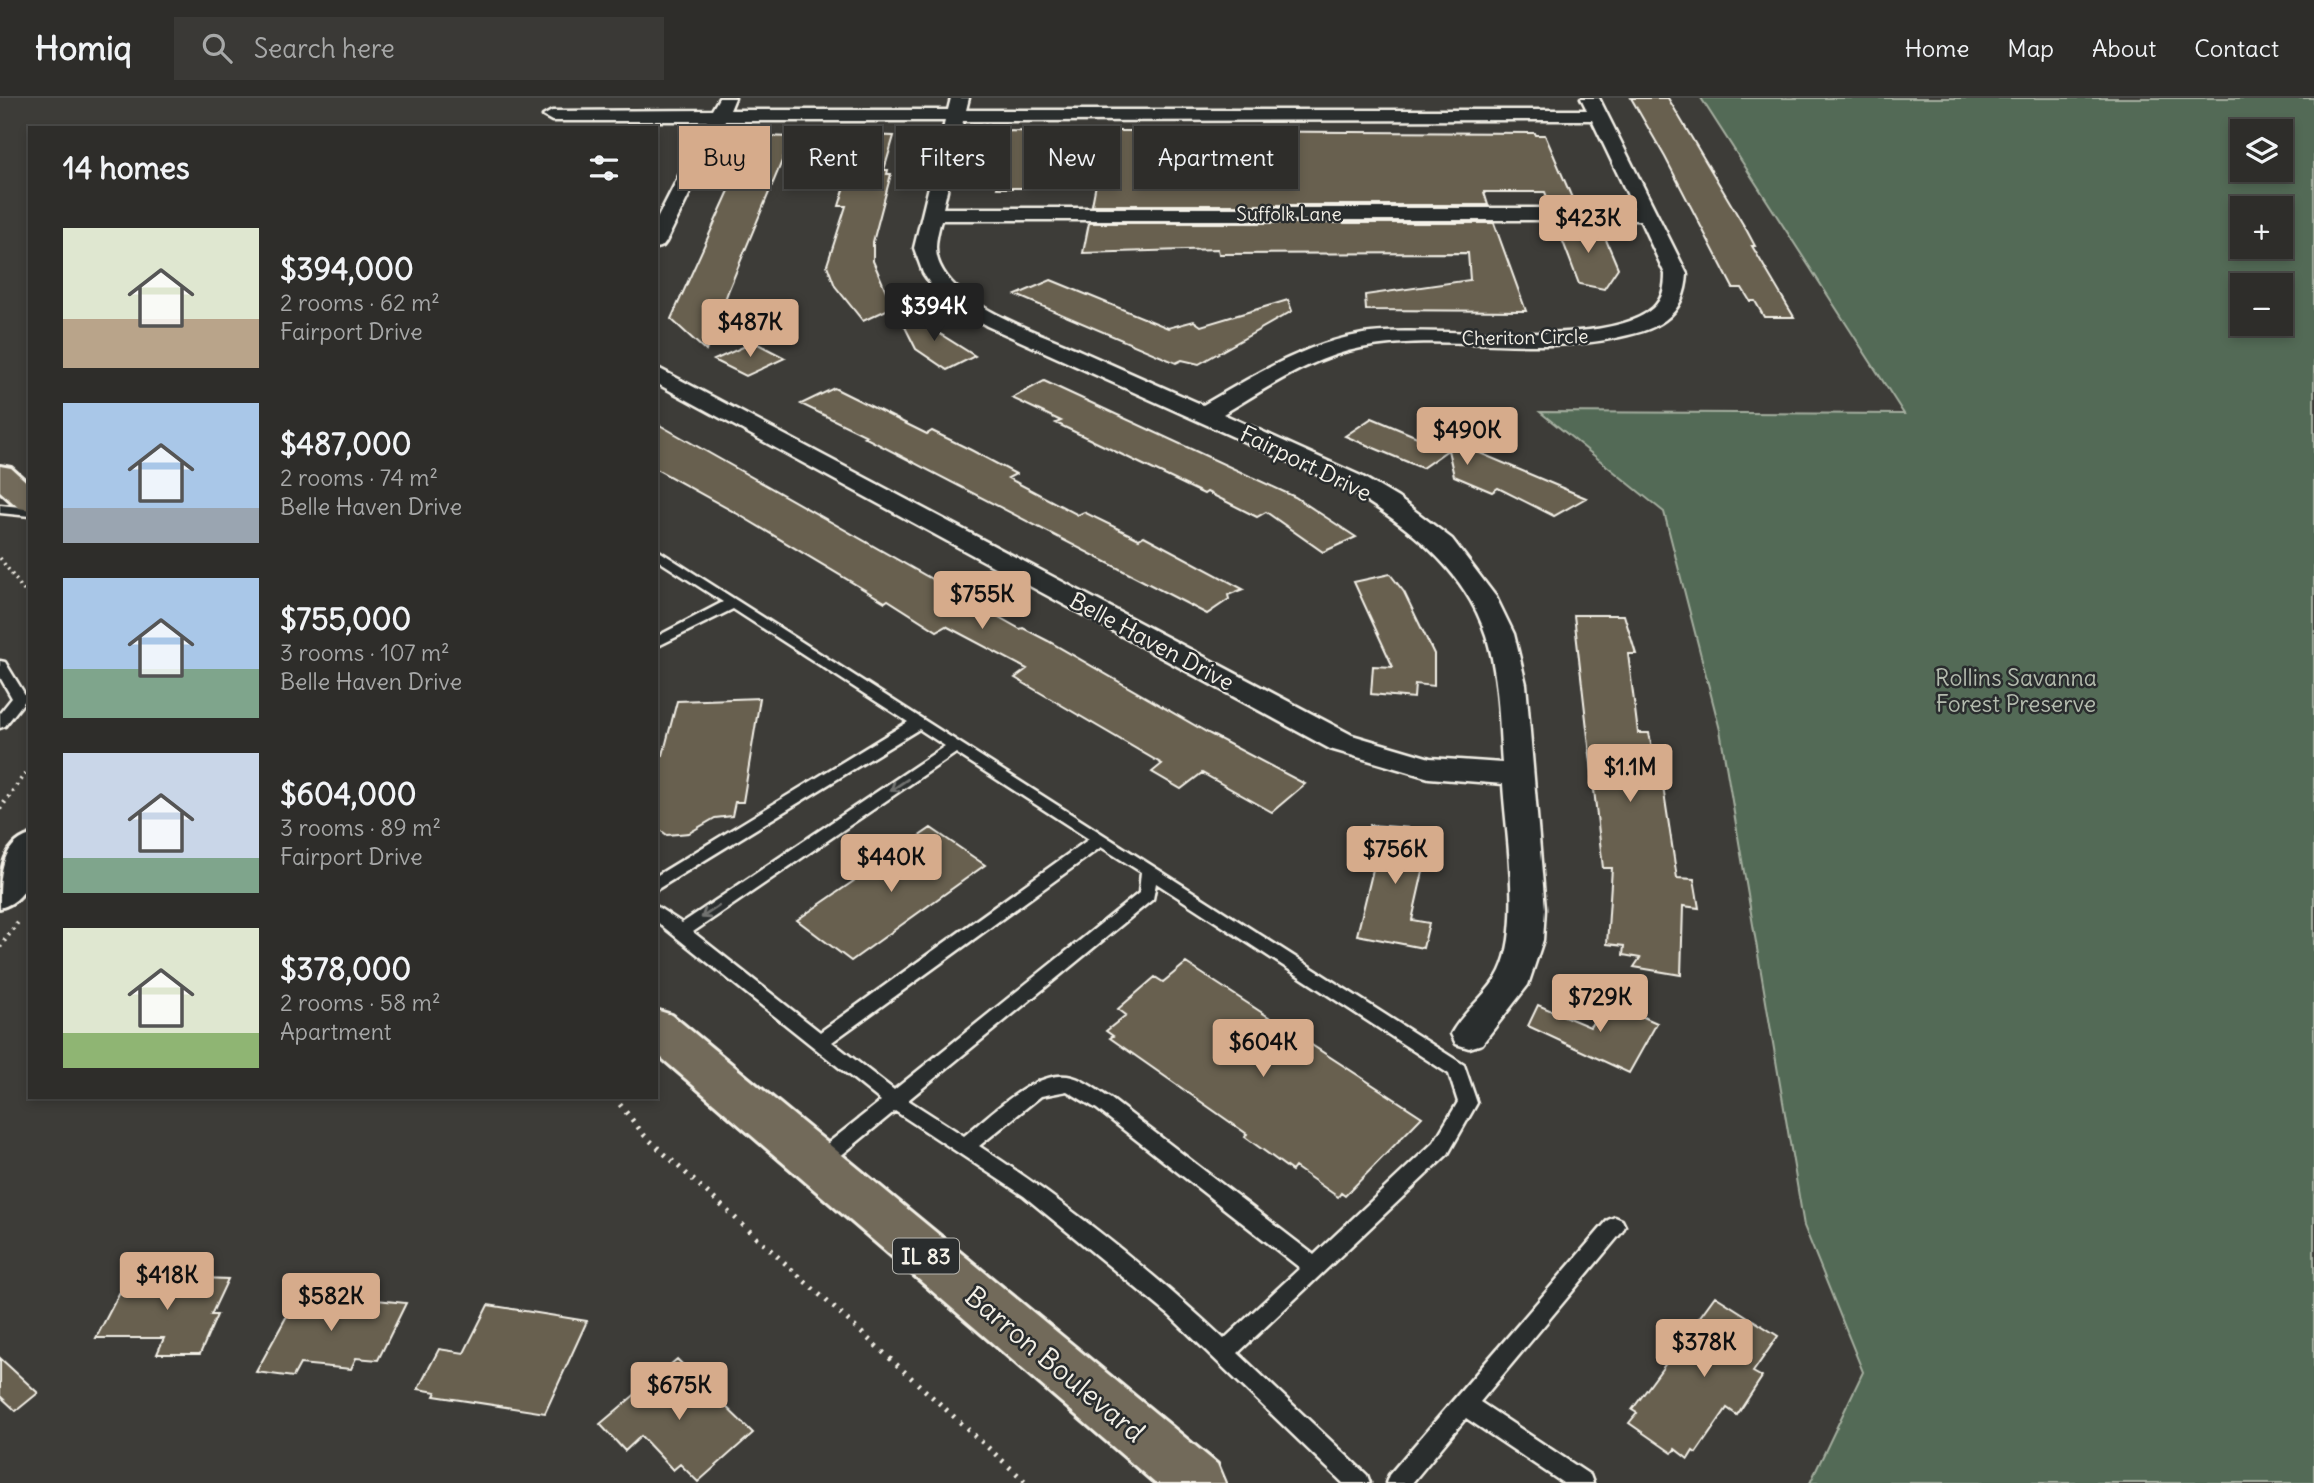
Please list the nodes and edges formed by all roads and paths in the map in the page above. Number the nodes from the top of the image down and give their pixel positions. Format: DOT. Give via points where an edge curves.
graph roads {
  1 [pos="565,98"];
  2 [pos="958,106"];
  3 [pos="1594,106"];
  4 [pos="724,107"];
  5 [pos="548,122"];
  6 [pos="933,214"];
  7 [pos="1646,214"];
  8 [pos="658,238"];
  9 [pos="658,375"];
  10 [pos="1204,415"];
  11 [pos="0,475"];
  12 [pos="28,498"];
  13 [pos="0,509"];
  14 [pos="28,512"];
  15 [pos="658,554"];
  16 [pos="0,558"];
  17 [pos="28,596"];
  18 [pos="733,603"];
  19 [pos="658,642"];
  20 [pos="0,665"];
  21 [pos="0,723"];
  22 [pos="917,723"];
  23 [pos="955,747"];
  24 [pos="28,770"];
  25 [pos="1518,775"];
  26 [pos="0,809"];
  27 [pos="1100,839"];
  28 [pos="28,855"];
  29 [pos="1149,870"];
  30 [pos="658,883"];
  31 [pos="11,904"];
  32 [pos="658,914"];
  33 [pos="681,932"];
  34 [pos="0,947"];
  35 [pos="658,1029"];
  36 [pos="1469,1034"];
  37 [pos="820,1042"];
  38 [pos="616,1099"];
  39 [pos="894,1101"];
  40 [pos="964,1147"];
  41 [pos="818,1163"];
  42 [pos="1615,1227"];
  43 [pos="1315,1267"];
  44 [pos="1223,1354"];
  45 [pos="1465,1404"];
  46 [pos="1027,1483"];
  47 [pos="1197,1483"];
  48 [pos="1359,1483"];
  49 [pos="1397,1483"];
  50 [pos="1582,1483"];
  1 -- 5 [label="street"];
  2 -- 3 [label="street"];
  2 -- 4 [label="street"];
  2 -- 6 [label="street, Fairport Drive"];
  3 -- 7 [label="street, Cheriton Circle"];
  4 -- 5 [label="street"];
  4 -- 8 [label="street"];
  6 -- 7 [label="street, Suffolk Lane"];
  6 -- 10 [label="street, Fairport Drive" via="924,248 927,263 936,279 964,305"];
  7 -- 10 [label="street, Cheriton Circle" via="1676,274 1676,290 1669,304 1649,322 1586,338 1391,339 1331,348"];
  9 -- 25 [label="street, Belle Haven Drive" via="1341,742 1429,768"];
  10 -- 25 [label="street, Fairport Drive" via="1352,481 1443,545 1482,597 1500,634 1511,684"];
  11 -- 12 [label="main road"];
  13 -- 14 [label="lane"];
  15 -- 18 [label="lane"];
  16 -- 17 [label="path"];
  18 -- 19 [label="lane"];
  18 -- 22 [label="lane"];
  20 -- 21 [label="lane" via="20,698"];
  22 -- 23 [label="lane"];
  22 -- 30 [label="lane"];
  23 -- 27 [label="lane"];
  23 -- 33 [label="lane, one-way"];
  24 -- 26 [label="path"];
  25 -- 36 [label="street, Fairport Drive" via="1526,940 1517,976"];
  27 -- 29 [label="lane"];
  27 -- 37 [label="lane"];
  28 -- 31 [label="street"];
  29 -- 39 [label="lane" via="1147,895"];
  29 -- 43 [label="lane" via="1457,1070 1468,1104 1441,1148"];
  31 -- 34 [label="path"];
  32 -- 33 [label="lane"];
  33 -- 37 [label="lane"];
  35 -- 41 [label="main road, Barron Boulevard / IL 83"];
  37 -- 39 [label="lane"];
  38 -- 46 [label="path" via="645,1136"];
  39 -- 40 [label="lane"];
  39 -- 41 [label="lane"];
  40 -- 43 [label="lane" via="1036,1089 1069,1083 1104,1104"];
  40 -- 44 [label="lane" via="1031,1190 1176,1308"];
  41 -- 47 [label="main road, Barron Boulevard / IL 83"];
  42 -- 45 [label="lane"];
  43 -- 44 [label="lane"];
  44 -- 48 [label="lane"];
  45 -- 49 [label="lane"];
  45 -- 50 [label="lane"];
}
